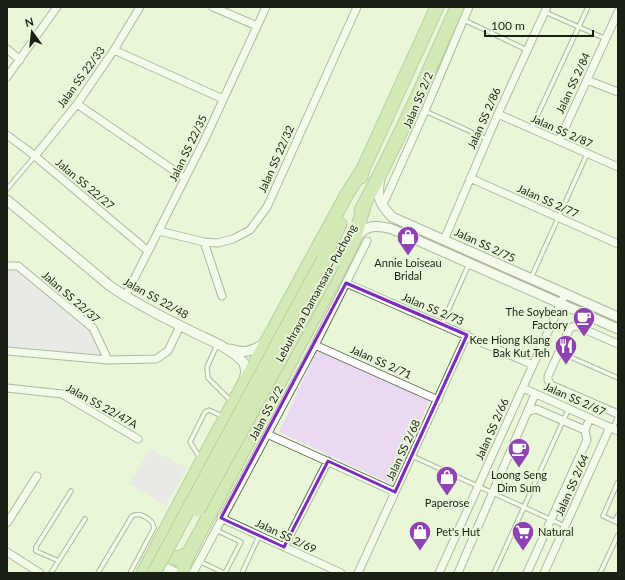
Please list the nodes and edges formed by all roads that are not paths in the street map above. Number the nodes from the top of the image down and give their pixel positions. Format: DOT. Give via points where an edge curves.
graph roads {
  1 [pos="57,7"];
  2 [pos="140,7"];
  3 [pos="212,7"];
  4 [pos="266,7"];
  5 [pos="357,7"];
  6 [pos="437,7"];
  7 [pos="457,7"];
  8 [pos="469,7"];
  9 [pos="588,7"];
  10 [pos="546,9"];
  11 [pos="618,12"];
  12 [pos="464,20"];
  13 [pos="257,26"];
  14 [pos="579,27"];
  15 [pos="606,39"];
  16 [pos="7,49"];
  17 [pos="114,50"];
  18 [pos="527,50"];
  19 [pos="20,60"];
  20 [pos="7,76"];
  21 [pos="587,80"];
  22 [pos="618,92"];
  23 [pos="223,99"];
  24 [pos="77,104"];
  25 [pos="425,111"];
  26 [pos="498,114"];
  27 [pos="531,129"];
  28 [pos="7,135"];
  29 [pos="487,138"];
  30 [pos="559,141"];
  31 [pos="587,154"];
  32 [pos="35,156"];
  33 [pos="618,167"];
  34 [pos="383,168"];
  35 [pos="363,169"];
  36 [pos="185,178"];
  37 [pos="470,178"];
  38 [pos="7,189"];
  39 [pos="7,200"];
  40 [pos="385,200"];
  41 [pos="365,203"];
  42 [pos="558,217"];
  43 [pos="159,230"];
  44 [pos="354,240"];
  45 [pos="444,240"];
  46 [pos="367,241"];
  47 [pos="204,242"];
  48 [pos="618,244"];
  49 [pos="148,251"];
  50 [pos="328,261"];
  51 [pos="469,263"];
  52 [pos="7,266"];
  53 [pos="531,279"];
  54 [pos="346,283"];
  55 [pos="565,294"];
  56 [pos="222,296"];
  57 [pos="126,297"];
  58 [pos="561,304"];
  59 [pos="618,317"];
  60 [pos="442,324"];
  61 [pos="180,326"];
  62 [pos="618,329"];
  63 [pos="467,335"];
  64 [pos="268,340"];
  65 [pos="618,344"];
  66 [pos="315,345"];
  67 [pos="221,346"];
  68 [pos="7,352"];
  69 [pos="559,352"];
  70 [pos="108,360"];
  71 [pos="533,365"];
  72 [pos="618,378"];
  73 [pos="243,384"];
  74 [pos="7,388"];
  75 [pos="523,388"];
  76 [pos="535,394"];
  77 [pos="438,400"];
  78 [pos="233,403"];
  79 [pos="568,408"];
  80 [pos="527,412"];
  81 [pos="618,415"];
  82 [pos="225,417"];
  83 [pos="590,418"];
  84 [pos="563,421"];
  85 [pos="613,429"];
  86 [pos="585,430"];
  87 [pos="268,434"];
  88 [pos="138,439"];
  89 [pos="412,456"];
  90 [pos="202,461"];
  91 [pos="328,461"];
  92 [pos="37,476"];
  93 [pos="618,482"];
  94 [pos="479,486"];
  95 [pos="71,491"];
  96 [pos="395,492"];
  97 [pos="492,493"];
  98 [pos="524,507"];
  99 [pos="618,515"];
  100 [pos="221,518"];
  101 [pos="85,519"];
  102 [pos="551,520"];
  103 [pos="616,522"];
  104 [pos="7,523"];
  105 [pos="565,526"];
  106 [pos="216,530"];
  107 [pos="618,535"];
  108 [pos="259,536"];
  109 [pos="158,543"];
  110 [pos="284,547"];
  111 [pos="7,552"];
  112 [pos="194,557"];
  113 [pos="59,561"];
  114 [pos="150,569"];
  115 [pos="441,572"];
  116 [pos="40,573"];
  117 [pos="51,573"];
  118 [pos="98,573"];
  119 [pos="130,573"];
  120 [pos="164,573"];
  121 [pos="176,573"];
  122 [pos="184,573"];
  123 [pos="192,573"];
  124 [pos="224,573"];
  125 [pos="242,573"];
  126 [pos="339,573"];
  127 [pos="358,573"];
  128 [pos="458,573"];
  129 [pos="494,573"];
  130 [pos="527,573"];
  131 [pos="544,573"];
  132 [pos="600,573"];
  1 -- 19 [label="street"];
  2 -- 17 [label="street, Jalan SS 22/33"];
  3 -- 13 [label="street"];
  4 -- 13 [label="street, Jalan SS 22/35"];
  5 -- 47 [label="street, Jalan SS 22/32" via="267,207 250,230 218,243"];
  6 -- 35 [label="highway, Lebuhraya Damansara–Puchong"];
  7 -- 34 [label="highway, Lebuhraya Damansara–Puchong"];
  8 -- 12 [label="street, Jalan SS 2/2"];
  9 -- 14 [label="lane"];
  10 -- 14 [label="lane"];
  10 -- 18 [label="street, Jalan SS 2/86"];
  11 -- 15 [label="street, Jalan SS 2/84"];
  12 -- 18 [label="lane"];
  12 -- 25 [label="street, Jalan SS 2/2"];
  13 -- 23 [label="street, Jalan SS 22/35"];
  14 -- 15 [label="lane"];
  14 -- 27 [label="lane"];
  15 -- 21 [label="street, Jalan SS 2/84"];
  16 -- 19 [label="street"];
  17 -- 23 [label="street"];
  17 -- 24 [label="street, Jalan SS 22/33"];
  18 -- 26 [label="street, Jalan SS 2/86"];
  19 -- 20 [label="street"];
  21 -- 22 [label="street"];
  21 -- 30 [label="street, Jalan SS 2/84"];
  23 -- 36 [label="street, Jalan SS 22/35"];
  24 -- 32 [label="street, Jalan SS 22/33"];
  24 -- 36 [label="street"];
  25 -- 29 [label="lane"];
  25 -- 40 [label="street, Jalan SS 2/2"];
  26 -- 27 [label="street, Jalan SS 2/87"];
  26 -- 29 [label="street, Jalan SS 2/86"];
  27 -- 30 [label="street, Jalan SS 2/87"];
  28 -- 32 [label="street, Jalan SS 22/27"];
  29 -- 37 [label="street, Jalan SS 2/86"];
  30 -- 31 [label="street, Jalan SS 2/87"];
  31 -- 33 [label="street, Jalan SS 2/87"];
  31 -- 42 [label="lane"];
  32 -- 38 [label="lane"];
  32 -- 49 [label="street, Jalan SS 22/27"];
  34 -- 41 [label="highway, Lebuhraya Damansara–Puchong"];
  34 -- 45 [label="street, Jalan SS 2/75" via="378,190 383,207 392,217"];
  35 -- 50 [label="highway, Lebuhraya Damansara–Puchong"];
  35 -- 64 [label="highway"];
  36 -- 43 [label="street, Jalan SS 22/35"];
  37 -- 42 [label="street, Jalan SS 2/77"];
  37 -- 45 [label="street, Jalan SS 2/86"];
  39 -- 57 [label="street, Jalan SS 22/48"];
  41 -- 44 [label="highway"];
  41 -- 50 [label="highway, Lebuhraya Damansara–Puchong"];
  42 -- 48 [label="street, Jalan SS 2/77"];
  42 -- 53 [label="lane"];
  43 -- 47 [label="street, Jalan SS 22/32"];
  43 -- 49 [label="street, Jalan SS 22/35"];
  44 -- 51 [label="street, Jalan SS 2/75" via="367,228 381,226"];
  44 -- 112 [label="highway" via="257,427"];
  45 -- 53 [label="street, Jalan SS 2/75"];
  46 -- 54 [label="street, Jalan SS 2/2"];
  47 -- 56 [label="street"];
  49 -- 57 [label="street, Jalan SS 22/35"];
  50 -- 114 [label="highway, Lebuhraya Damansara–Puchong, bridge"];
  50 -- 120 [label="highway, Lebuhraya Damansara–Puchong, bridge"];
  51 -- 58 [label="street, Jalan SS 2/75"];
  51 -- 60 [label="lane"];
  52 -- 70 [label="street, Jalan SS 22/37" via="18,266 93,328"];
  53 -- 55 [label="street, Jalan SS 2/75"];
  54 -- 60 [label="street, Jalan SS 2/73"];
  54 -- 66 [label="street, Jalan SS 2/2"];
  55 -- 58 [label="street, Jalan SS 2/66"];
  55 -- 59 [label="street, Jalan SS 2/75"];
  57 -- 61 [label="street, Jalan SS 22/48"];
  58 -- 62 [label="street, Jalan SS 2/75"];
  58 -- 71 [label="street, Jalan SS 2/66"];
  60 -- 63 [label="street, Jalan SS 2/73"];
  61 -- 67 [label="street, Jalan SS 22/48"];
  61 -- 70 [label="street" via="168,351 156,359"];
  63 -- 71 [label="street, Jalan SS 2/73"];
  63 -- 77 [label="street, Jalan SS 2/68"];
  64 -- 67 [label="street" via="247,352"];
  64 -- 73 [label="highway"];
  65 -- 69 [label="street" via="577,326 569,330"];
  66 -- 77 [label="street, Jalan SS 2/71"];
  66 -- 87 [label="street, Jalan SS 2/2"];
  67 -- 73 [label="street, Jalan SS 22/48" via="244,363 246,372"];
  67 -- 78 [label="lane" via="207,367 208,378"];
  68 -- 70 [label="street"];
  69 -- 72 [label="lane"];
  69 -- 81 [label="street" via="548,376 551,385"];
  71 -- 75 [label="street, Jalan SS 2/66"];
  73 -- 78 [label="highway"];
  74 -- 88 [label="street, Jalan SS 22/47A" via="62,394"];
  75 -- 76 [label="street, Jalan SS 2/67"];
  75 -- 94 [label="street, Jalan SS 2/66"];
  76 -- 79 [label="street, Jalan SS 2/67"];
  76 -- 80 [label="street"];
  77 -- 89 [label="street, Jalan SS 2/68"];
  78 -- 82 [label="highway"];
  79 -- 83 [label="street, Jalan SS 2/67"];
  79 -- 84 [label="lane"];
  80 -- 84 [label="street" via="536,409"];
  80 -- 97 [label="street"];
  81 -- 85 [label="lane"];
  82 -- 90 [label="highway"];
  82 -- 90 [label="lane" via="209,410 205,412 190,442"];
  83 -- 85 [label="street, Jalan SS 2/67"];
  83 -- 86 [label="street"];
  84 -- 86 [label="street"];
  84 -- 98 [label="lane"];
  85 -- 105 [label="street, Jalan SS 2/64"];
  86 -- 102 [label="street" via="587,440"];
  87 -- 91 [label="street"];
  87 -- 100 [label="street, Jalan SS 2/2"];
  89 -- 94 [label="lane"];
  89 -- 96 [label="street, Jalan SS 2/68"];
  90 -- 109 [label="highway"];
  91 -- 96 [label="street"];
  91 -- 110 [label="street"];
  92 -- 104 [label="street"];
  93 -- 103 [label="lane" via="603,516"];
  94 -- 97 [label="lane"];
  94 -- 115 [label="street, Jalan SS 2/66"];
  95 -- 113 [label="lane" via="36,547 36,551"];
  96 -- 127 [label="street, Jalan SS 2/68"];
  97 -- 98 [label="lane"];
  97 -- 128 [label="street"];
  98 -- 102 [label="lane"];
  98 -- 129 [label="lane"];
  99 -- 103 [label="lane"];
  100 -- 106 [label="street, Jalan SS 2/2"];
  100 -- 108 [label="street, Jalan SS 2/69"];
  101 -- 113 [label="lane"];
  102 -- 105 [label="lane"];
  102 -- 130 [label="street"];
  105 -- 131 [label="street, Jalan SS 2/64"];
  106 -- 112 [label="street, Jalan SS 2/2"];
  106 -- 124 [label="lane" via="241,542"];
  107 -- 132 [label="lane"];
  108 -- 110 [label="street, Jalan SS 2/69"];
  108 -- 125 [label="lane"];
  109 -- 112 [label="highway" via="164,554 172,558"];
  109 -- 114 [label="highway"];
  110 -- 126 [label="street, Jalan SS 2/69"];
  111 -- 116 [label="street"];
  112 -- 122 [label="highway" via="183,566"];
  112 -- 123 [label="street, Jalan SS 2/2"];
  112 -- 124 [label="lane"];
  113 -- 117 [label="lane"];
  114 -- 121 [label="street"];
  118 -- 119 [label="lane" via="132,516 143,515 152,522 154,528"];
}
